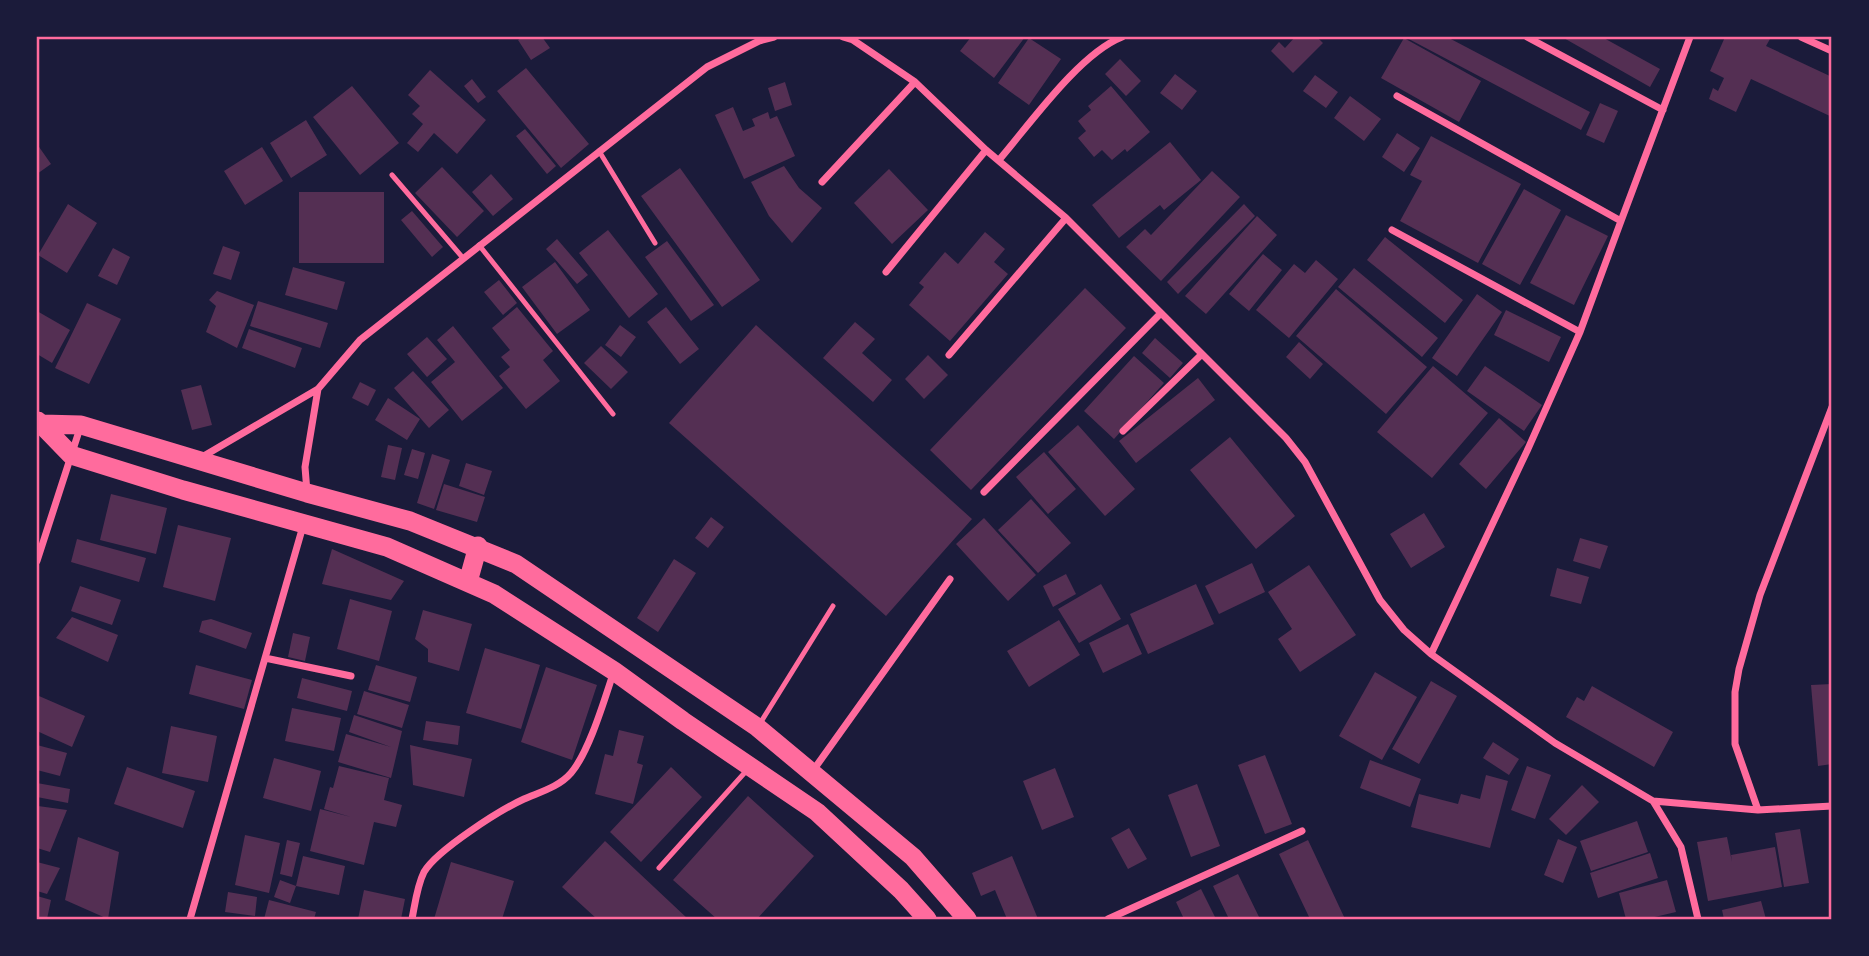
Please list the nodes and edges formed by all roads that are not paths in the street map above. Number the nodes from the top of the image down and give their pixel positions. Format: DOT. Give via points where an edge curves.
graph roads {
  1 [pos="774,37"];
  2 [pos="843,37"];
  3 [pos="1122,37"];
  4 [pos="1527,37"];
  5 [pos="1690,37"];
  6 [pos="1801,37"];
  7 [pos="854,39"];
  8 [pos="1832,51"];
  9 [pos="915,82"];
  10 [pos="1397,96"];
  11 [pos="1663,110"];
  12 [pos="986,149"];
  13 [pos="599,150"];
  14 [pos="999,160"];
  15 [pos="392,175"];
  16 [pos="822,182"];
  17 [pos="1066,218"];
  18 [pos="1621,221"];
  19 [pos="1392,230"];
  20 [pos="655,243"];
  21 [pos="479,245"];
  22 [pos="463,258"];
  23 [pos="886,272"];
  24 [pos="1161,313"];
  25 [pos="1580,332"];
  26 [pos="1202,354"];
  27 [pos="949,355"];
  28 [pos="318,389"];
  29 [pos="1832,407"];
  30 [pos="613,414"];
  31 [pos="40,422"];
  32 [pos="81,425"];
  33 [pos="1123,431"];
  34 [pos="71,455"];
  35 [pos="197,459"];
  36 [pos="984,492"];
  37 [pos="307,493"];
  38 [pos="304,522"];
  39 [pos="478,546"];
  40 [pos="37,561"];
  41 [pos="950,579"];
  42 [pos="468,582"];
  43 [pos="833,606"];
  44 [pos="1431,654"];
  45 [pos="265,658"];
  46 [pos="614,671"];
  47 [pos="351,676"];
  48 [pos="757,727"];
  49 [pos="750,767"];
  50 [pos="811,773"];
  51 [pos="1653,801"];
  52 [pos="1832,806"];
  53 [pos="1758,810"];
  54 [pos="1302,831"];
  55 [pos="659,867"];
  56 [pos="190,919"];
  57 [pos="412,919"];
  58 [pos="927,919"];
  59 [pos="967,919"];
  60 [pos="1108,919"];
  61 [pos="1699,919"];
  1 -- 13 [label="street" via="707,67"];
  2 -- 7 [label="street"];
  3 -- 14 [label="street" via="1083,63"];
  4 -- 11 [label="street"];
  5 -- 11 [label="street"];
  6 -- 8 [label="street"];
  7 -- 9 [label="street"];
  9 -- 12 [label="street"];
  9 -- 16 [label="street"];
  10 -- 18 [label="street"];
  11 -- 18 [label="street"];
  12 -- 14 [label="street"];
  12 -- 23 [label="street"];
  13 -- 20 [label="lane"];
  13 -- 21 [label="street"];
  14 -- 17 [label="street"];
  15 -- 22 [label="lane"];
  17 -- 24 [label="street"];
  17 -- 27 [label="street"];
  18 -- 25 [label="street"];
  19 -- 25 [label="street"];
  21 -- 22 [label="street"];
  21 -- 30 [label="lane"];
  22 -- 28 [label="street" via="360,340"];
  24 -- 26 [label="street"];
  24 -- 36 [label="street"];
  25 -- 44 [label="street"];
  26 -- 33 [label="street"];
  26 -- 44 [label="street" via="1305,462 1380,600"];
  28 -- 35 [label="street"];
  28 -- 37 [label="street" via="305,467"];
  29 -- 53 [label="street" via="1760,595 1738,669 1735,744"];
  31 -- 32 [label="highway"];
  31 -- 34 [label="highway"];
  32 -- 34 [label="street"];
  32 -- 35 [label="highway"];
  34 -- 38 [label="highway"];
  34 -- 40 [label="street"];
  35 -- 37 [label="highway"];
  37 -- 38 [label="highway"];
  37 -- 39 [label="highway" via="410,521"];
  38 -- 42 [label="highway" via="387,547"];
  38 -- 45 [label="street"];
  39 -- 42 [label="highway"];
  39 -- 48 [label="highway" via="516,564"];
  41 -- 50 [label="street"];
  42 -- 46 [label="highway"];
  43 -- 48 [label="lane"];
  44 -- 51 [label="street" via="1555,743"];
  45 -- 47 [label="street"];
  45 -- 56 [label="street"];
  46 -- 49 [label="highway"];
  46 -- 57 [label="street" via="597,722 571,773 553,788 493,815 436,858 420,883"];
  48 -- 50 [label="highway"];
  49 -- 55 [label="lane"];
  49 -- 58 [label="highway" via="817,812"];
  50 -- 59 [label="highway" via="913,857"];
  51 -- 53 [label="street"];
  51 -- 61 [label="street" via="1681,847"];
  52 -- 53 [label="street"];
  54 -- 60 [label="street"];
}
